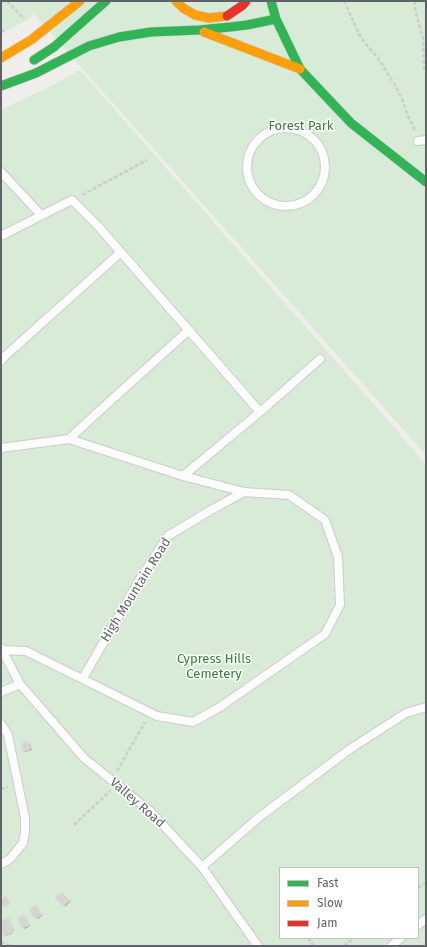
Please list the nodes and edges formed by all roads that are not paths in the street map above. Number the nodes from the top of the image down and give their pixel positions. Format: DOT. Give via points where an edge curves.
graph roads {
  1 [pos="80,1"];
  2 [pos="106,1"];
  3 [pos="176,1"];
  4 [pos="246,1"];
  5 [pos="270,5"];
  6 [pos="247,12"];
  7 [pos="228,16"];
  8 [pos="276,18"];
  9 [pos="199,30"];
  10 [pos="1,58"];
  11 [pos="300,70"];
  12 [pos="1,81"];
  13 [pos="1,86"];
  14 [pos="268,132"];
  15 [pos="1,172"];
  16 [pos="426,182"];
  17 [pos="41,215"];
  18 [pos="1,236"];
  19 [pos="121,252"];
  20 [pos="189,330"];
  21 [pos="320,359"];
  22 [pos="1,361"];
  23 [pos="260,412"];
  24 [pos="69,439"];
  25 [pos="1,448"];
  26 [pos="183,476"];
  27 [pos="244,492"];
  28 [pos="1,650"];
  29 [pos="83,678"];
  30 [pos="20,684"];
  31 [pos="1,692"];
  32 [pos="426,707"];
  33 [pos="1,724"];
  34 [pos="1,864"];
  35 [pos="202,867"];
  36 [pos="400,939"];
  37 [pos="258,946"];
  38 [pos="391,946"];
  1 -- 10 [label="main road" via="31,40"];
  2 -- 12 [label="main road" via="54,47"];
  3 -- 7 [label="main road" via="189,12 202,17"];
  4 -- 7 [label="main road"];
  5 -- 8 [label="main road"];
  6 -- 7 [label="main road"];
  8 -- 9 [label="main road" via="247,25"];
  8 -- 11 [label="main road"];
  9 -- 11 [label="main road"];
  9 -- 13 [label="main road" via="134,34 106,41 89,46"];
  11 -- 16 [label="main road" via="351,124"];
  14 -- 14 [label="lane" via="258,139 247,161 251,185 258,195 280,206 304,202 318,190 325,173 322,149 304,131 280,128"];
  15 -- 17 [label="lane"];
  17 -- 18 [label="lane"];
  17 -- 19 [label="lane" via="72,200"];
  19 -- 20 [label="lane"];
  19 -- 22 [label="lane"];
  20 -- 23 [label="lane"];
  20 -- 24 [label="lane"];
  21 -- 23 [label="lane"];
  23 -- 26 [label="lane"];
  24 -- 25 [label="lane"];
  24 -- 26 [label="lane"];
  26 -- 27 [label="lane"];
  27 -- 29 [label="lane, High Mountain Road" via="168,536"];
  27 -- 29 [label="lane" via="289,495 325,520 338,556 340,605 325,634 220,707 193,722 157,716"];
  28 -- 29 [label="lane" via="26,651"];
  28 -- 30 [label="lane, Valley Road"];
  30 -- 31 [label="lane"];
  30 -- 35 [label="lane, Valley Road" via="84,758 150,811"];
  32 -- 35 [label="lane" via="406,713 350,749 258,818"];
  33 -- 34 [label="lane" via="8,735 25,818 25,832 23,843 10,859"];
  35 -- 37 [label="lane, Valley Road"];
  36 -- 38 [label="lane"];
}
